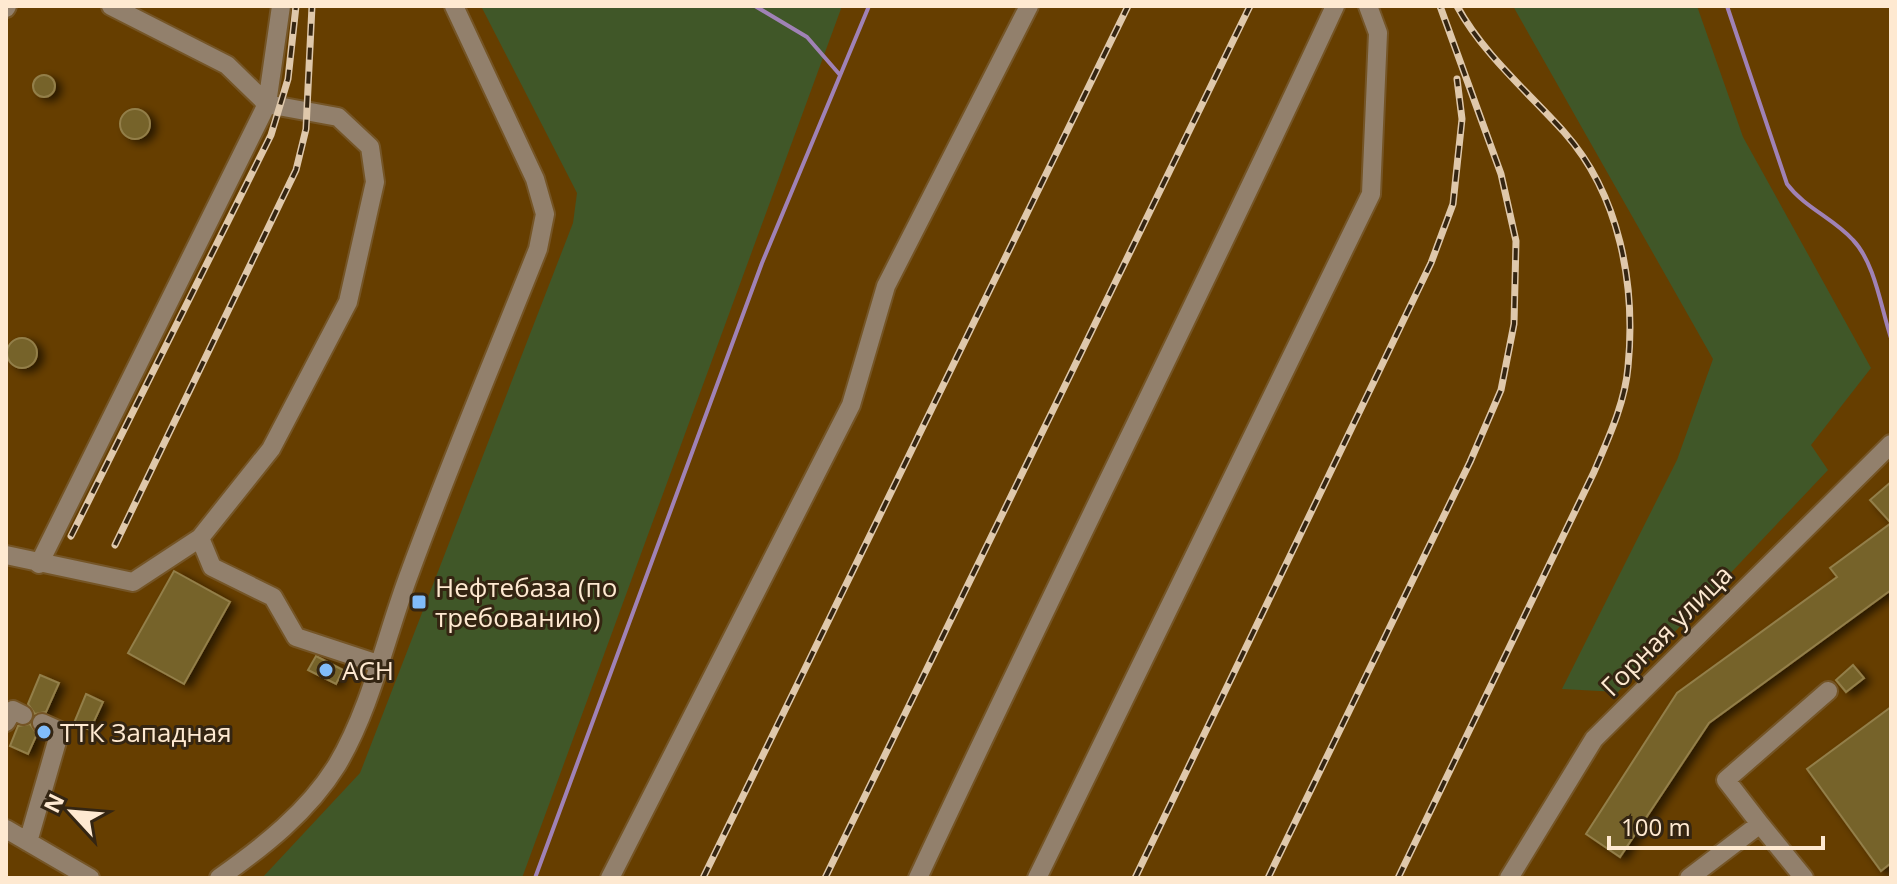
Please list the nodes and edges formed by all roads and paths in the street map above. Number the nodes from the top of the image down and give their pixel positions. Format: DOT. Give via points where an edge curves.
graph roads {
  1 [pos="111,6"];
  2 [pos="281,6"];
  3 [pos="454,6"];
  4 [pos="1029,6"];
  5 [pos="1335,6"];
  6 [pos="1368,6"];
  7 [pos="267,104"];
  8 [pos="1891,444"];
  9 [pos="200,538"];
  10 [pos="6,555"];
  11 [pos="39,564"];
  12 [pos="378,664"];
  13 [pos="1828,691"];
  14 [pos="42,723"];
  15 [pos="1760,824"];
  16 [pos="6,829"];
  17 [pos="28,842"];
  18 [pos="1517,875"];
  19 [pos="90,878"];
  20 [pos="219,878"];
  21 [pos="610,878"];
  22 [pos="918,878"];
  23 [pos="1037,878"];
  24 [pos="1689,878"];
  25 [pos="1804,878"];
  1 -- 7 [label="street" via="227,65"];
  2 -- 7 [label="street"];
  3 -- 12 [label="street" via="535,179 545,214 538,249 445,477"];
  4 -- 21 [label="street" via="886,286 851,405"];
  5 -- 22 [label="street"];
  6 -- 23 [label="street" via="1378,33 1371,194"];
  7 -- 9 [label="street" via="338,117 370,147 375,182 348,302 271,449"];
  7 -- 11 [label="street"];
  8 -- 18 [label="street, Горная улица" via="1594,739"];
  9 -- 11 [label="street" via="133,582"];
  9 -- 12 [label="street" via="212,567 273,597 296,637"];
  10 -- 11 [label="street"];
  12 -- 20 [label="street" via="336,765 264,846"];
  13 -- 15 [label="street" via="1726,780"];
  14 -- 17 [label="street" via="60,731"];
  15 -- 24 [label="street"];
  15 -- 25 [label="street"];
  16 -- 17 [label="street"];
  17 -- 19 [label="street"];
}
